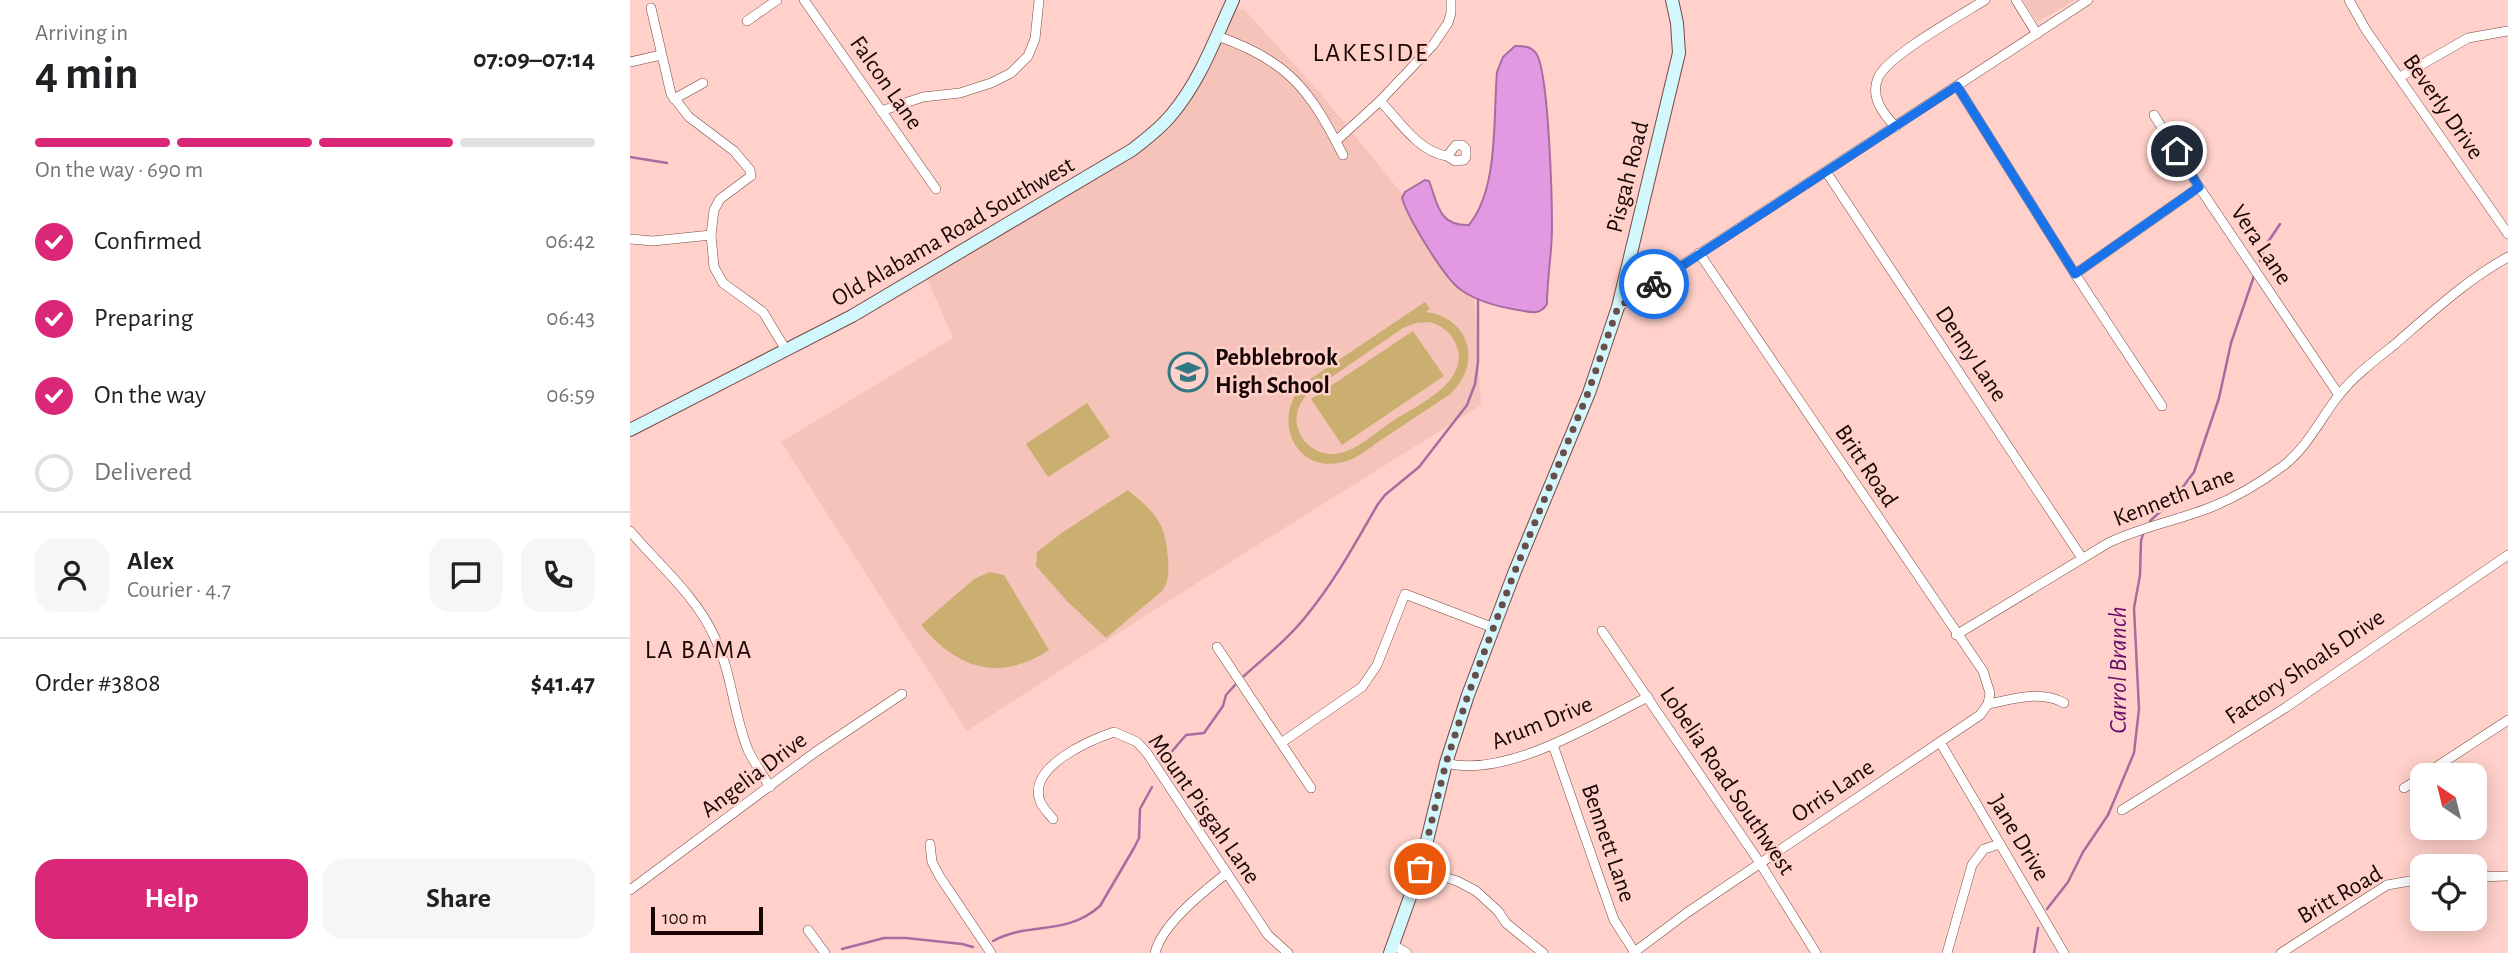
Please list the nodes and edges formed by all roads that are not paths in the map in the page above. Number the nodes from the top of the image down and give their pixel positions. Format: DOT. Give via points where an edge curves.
graph roads {
  1 [pos="777,0"];
  2 [pos="804,0"];
  3 [pos="1039,0"];
  4 [pos="1233,0"];
  5 [pos="1451,0"];
  6 [pos="1672,0"];
  7 [pos="1984,0"];
  8 [pos="2015,0"];
  9 [pos="2088,0"];
  10 [pos="2349,0"];
  11 [pos="651,8"];
  12 [pos="747,21"];
  13 [pos="2508,31"];
  14 [pos="2037,34"];
  15 [pos="1217,36"];
  16 [pos="661,55"];
  17 [pos="630,62"];
  18 [pos="2399,77"];
  19 [pos="703,83"];
  20 [pos="1957,86"];
  21 [pos="674,99"];
  22 [pos="1380,101"];
  23 [pos="881,111"];
  24 [pos="2154,115"];
  25 [pos="1896,127"];
  26 [pos="1336,141"];
  27 [pos="1343,155"];
  28 [pos="1447,156"];
  29 [pos="1827,173"];
  30 [pos="2199,187"];
  31 [pos="936,189"];
  32 [pos="2508,234"];
  33 [pos="711,235"];
  34 [pos="630,239"];
  35 [pos="1699,253"];
  36 [pos="2508,257"];
  37 [pos="2075,274"];
  38 [pos="1618,307"];
  39 [pos="786,350"];
  40 [pos="2339,395"];
  41 [pos="2162,406"];
  42 [pos="630,430"];
  43 [pos="630,531"];
  44 [pos="2508,555"];
  45 [pos="2082,558"];
  46 [pos="1494,628"];
  47 [pos="1602,631"];
  48 [pos="1956,635"];
  49 [pos="1217,647"];
  50 [pos="902,694"];
  51 [pos="1648,697"];
  52 [pos="2064,703"];
  53 [pos="1988,704"];
  54 [pos="2508,720"];
  55 [pos="1940,742"];
  56 [pos="1282,743"];
  57 [pos="1553,744"];
  58 [pos="1446,763"];
  59 [pos="2443,763"];
  60 [pos="2410,785"];
  61 [pos="770,787"];
  62 [pos="1311,788"];
  63 [pos="2404,789"];
  64 [pos="2122,810"];
  65 [pos="1053,819"];
  66 [pos="930,844"];
  67 [pos="2000,844"];
  68 [pos="1760,863"];
  69 [pos="1420,869"];
  70 [pos="1227,873"];
  71 [pos="2508,876"];
  72 [pos="2487,877"];
  73 [pos="2410,881"];
  74 [pos="630,890"];
  75 [pos="808,930"];
  76 [pos="1391,949"];
  77 [pos="1634,952"];
  78 [pos="825,953"];
  79 [pos="992,953"];
  80 [pos="1155,953"];
  81 [pos="1288,953"];
  82 [pos="1407,953"];
  83 [pos="1543,953"];
  84 [pos="1816,953"];
  85 [pos="1947,953"];
  86 [pos="2064,953"];
  87 [pos="2281,953"];
  1 -- 12 [label="street"];
  2 -- 23 [label="street, Falcon Lane"];
  3 -- 23 [label="street" via="1035,39 1028,57 1011,73 960,93 923,97"];
  4 -- 15 [label="street, Old Alabama Road Southwest"];
  5 -- 22 [label="street" via="1443,33"];
  6 -- 38 [label="street, Pisgah Road" via="1679,53"];
  7 -- 25 [label="street" via="1882,71 1875,94"];
  8 -- 14 [label="street"];
  9 -- 14 [label="street"];
  10 -- 18 [label="street, Beverly Drive"];
  11 -- 16 [label="street"];
  13 -- 18 [label="street" via="2468,38"];
  14 -- 20 [label="street"];
  15 -- 26 [label="street" via="1246,46 1286,70"];
  15 -- 39 [label="street, Old Alabama Road Southwest" via="1179,105 1132,150 852,316"];
  16 -- 17 [label="street"];
  16 -- 21 [label="street"];
  18 -- 32 [label="street, Beverly Drive"];
  19 -- 21 [label="street"];
  20 -- 25 [label="street"];
  20 -- 37 [label="street"];
  21 -- 33 [label="street" via="750,170 751,176 720,200"];
  22 -- 26 [label="street"];
  22 -- 28 [label="street" via="1417,141"];
  23 -- 31 [label="street, Falcon Lane"];
  24 -- 30 [label="street, Vera Lane"];
  25 -- 29 [label="street"];
  26 -- 27 [label="street"];
  29 -- 35 [label="street"];
  29 -- 45 [label="street, Denny Lane"];
  30 -- 37 [label="street"];
  30 -- 40 [label="street, Vera Lane"];
  33 -- 34 [label="street"];
  33 -- 39 [label="street" via="718,276 763,312"];
  35 -- 38 [label="street"];
  35 -- 48 [label="street, Britt Road"];
  36 -- 40 [label="street, Kenneth Lane" via="2443,302"];
  37 -- 41 [label="street"];
  38 -- 46 [label="street, Pisgah Road"];
  39 -- 42 [label="street, Old Alabama Road Southwest"];
  40 -- 45 [label="street, Kenneth Lane" via="2295,456 2259,483 2208,509 2134,530"];
  43 -- 61 [label="street" via="714,635 746,744"];
  44 -- 64 [label="street, Factory Shoals Drive" via="2285,708"];
  45 -- 48 [label="street, Kenneth Lane"];
  46 -- 56 [label="street" via="1405,594 1377,666 1362,687"];
  46 -- 58 [label="street, Pisgah Road"];
  47 -- 51 [label="street, Lobelia Road Southwest"];
  48 -- 53 [label="street, Britt Road" via="1983,671 1990,692"];
  49 -- 56 [label="street"];
  50 -- 61 [label="street, Angelia Drive"];
  51 -- 57 [label="street, Arum Drive"];
  51 -- 68 [label="street, Lobelia Road Southwest"];
  52 -- 53 [label="street" via="2052,696 2030,696"];
  53 -- 55 [label="street, Orris Lane" via="1980,715"];
  54 -- 59 [label="street"];
  55 -- 67 [label="street, Jane Drive"];
  55 -- 68 [label="street, Orris Lane"];
  56 -- 62 [label="street"];
  57 -- 58 [label="street, Arum Drive" via="1496,763"];
  57 -- 77 [label="street, Bennett Lane" via="1614,920"];
  58 -- 69 [label="street, Pisgah Road"];
  60 -- 63 [label="street"];
  61 -- 74 [label="street, Angelia Drive"];
  65 -- 70 [label="street, Mount Pisgah Lane" via="1040,802 1044,774 1092,740 1114,732 1125,735 1147,753"];
  66 -- 79 [label="street" via="940,877"];
  67 -- 85 [label="street" via="1976,857"];
  67 -- 86 [label="street, Jane Drive"];
  68 -- 77 [label="street, Orris Lane"];
  68 -- 84 [label="street, Lobelia Road Southwest"];
  69 -- 76 [label="street, Pisgah Road"];
  69 -- 83 [label="street" via="1476,891"];
  70 -- 80 [label="street" via="1181,915 1161,938"];
  70 -- 81 [label="street, Mount Pisgah Lane" via="1268,935"];
  71 -- 72 [label="street"];
  73 -- 87 [label="street, Britt Road" via="2387,885"];
  75 -- 78 [label="street"];
  76 -- 82 [label="street"];
}
